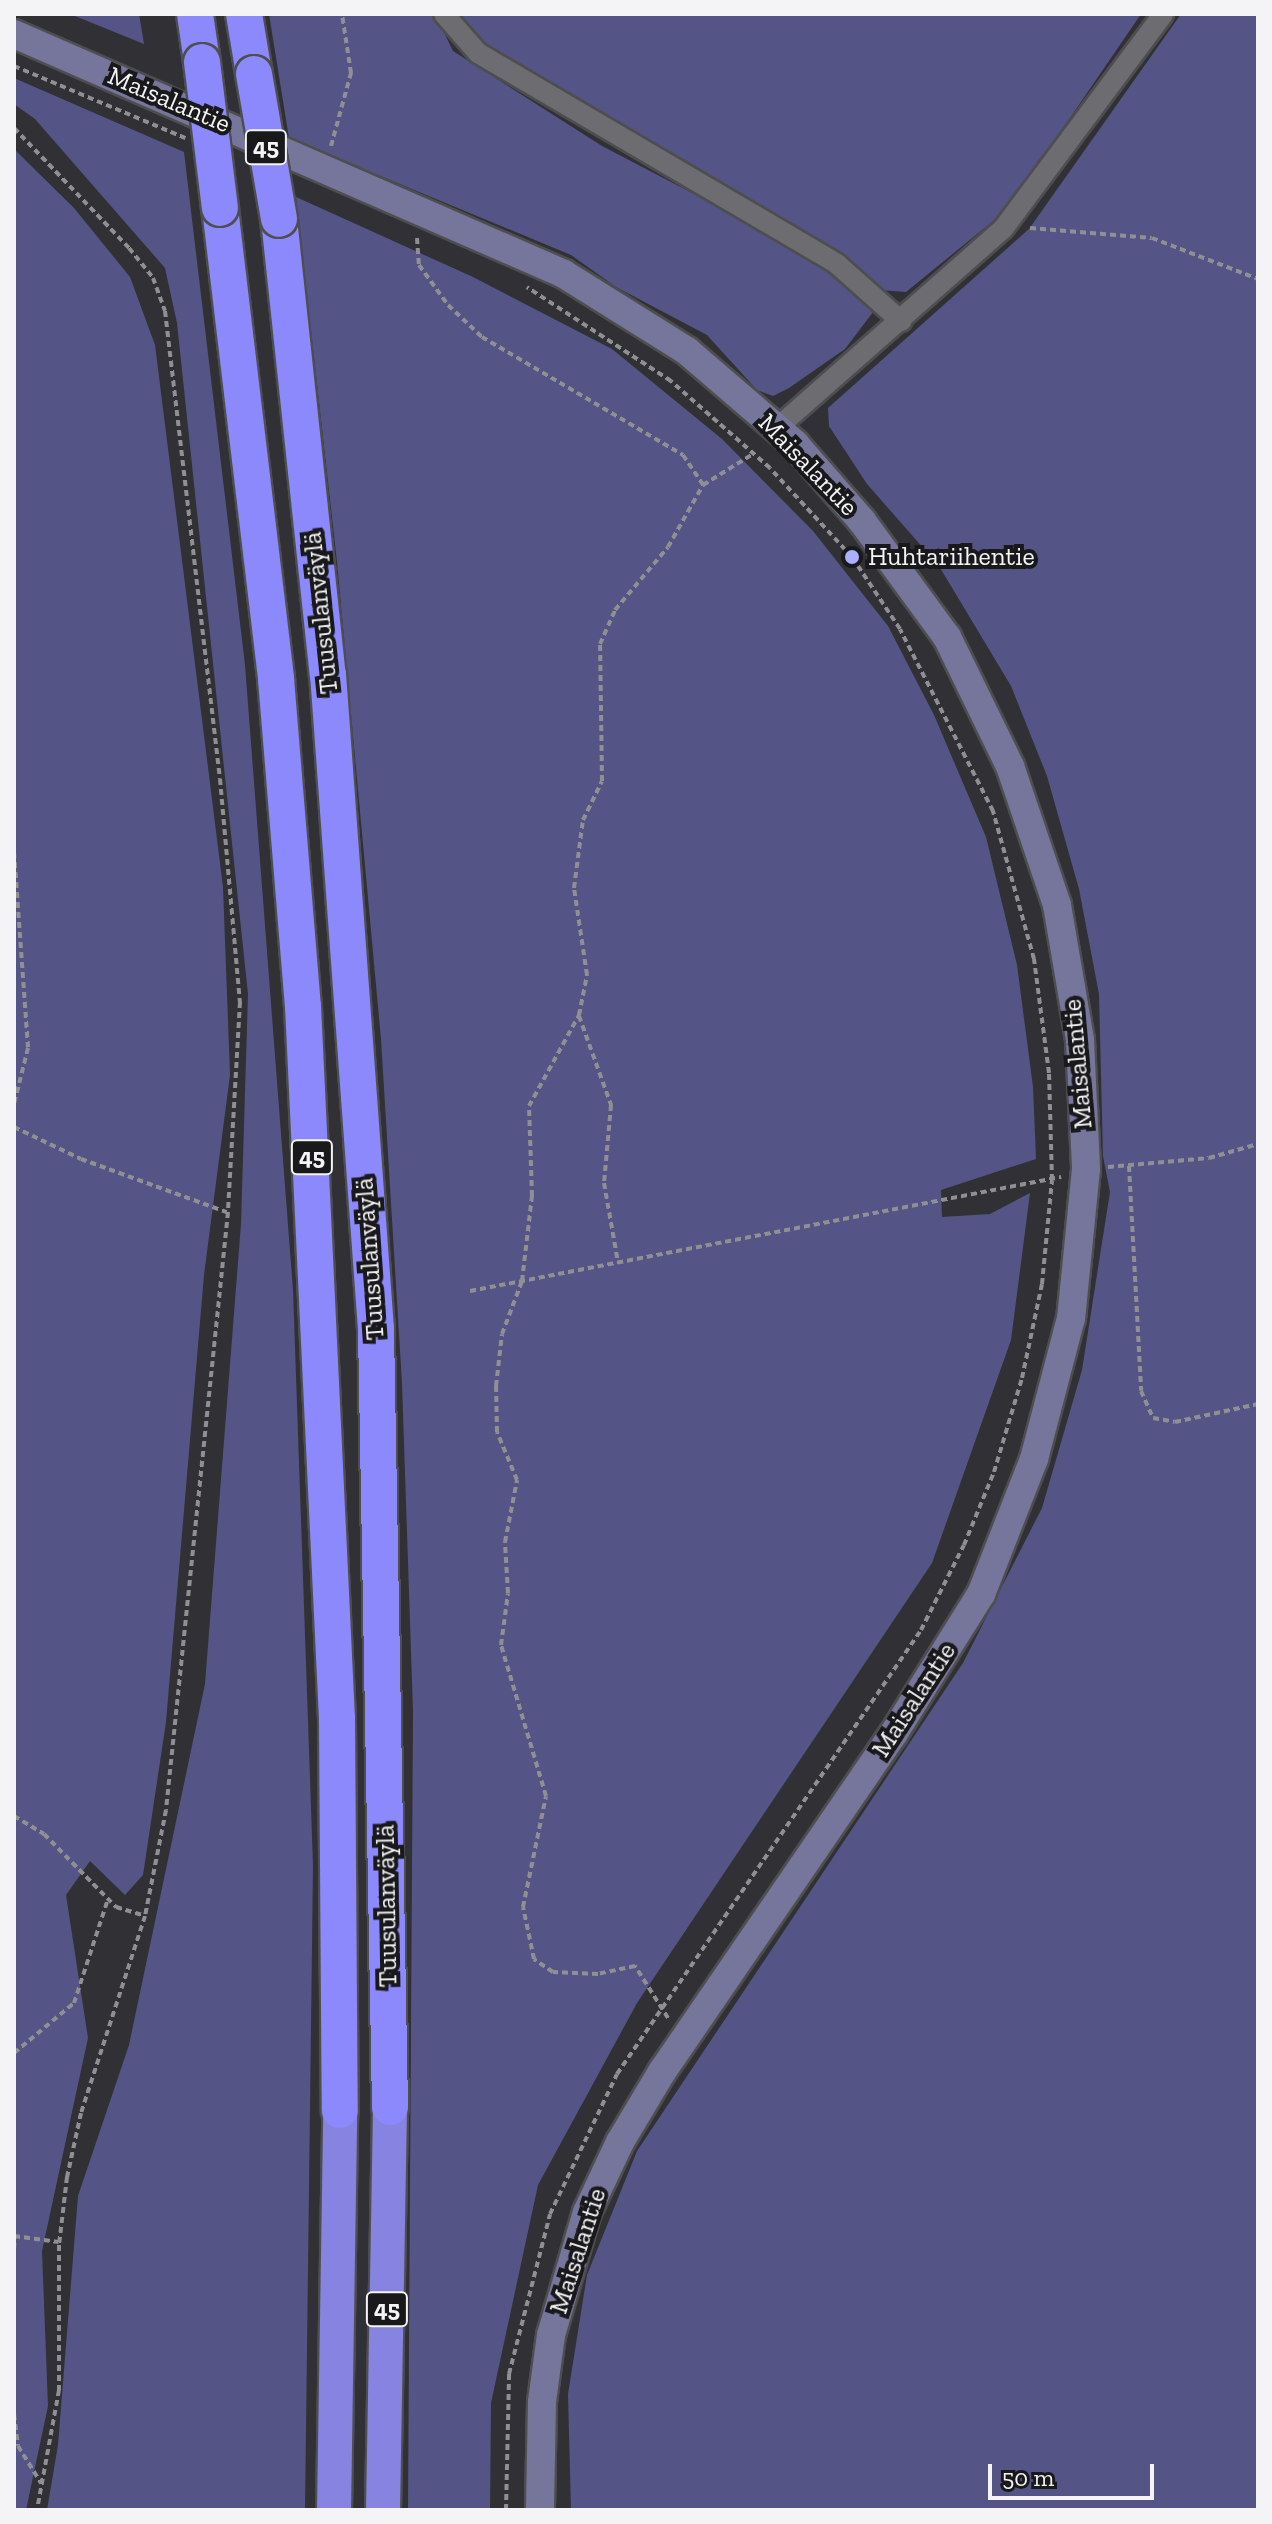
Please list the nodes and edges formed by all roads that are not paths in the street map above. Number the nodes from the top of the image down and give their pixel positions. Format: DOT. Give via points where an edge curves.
graph roads {
  1 [pos="195,14"];
  2 [pos="244,14"];
  3 [pos="444,14"];
  4 [pos="1163,14"];
  5 [pos="14,34"];
  6 [pos="901,321"];
  7 [pos="777,428"];
  8 [pos="390,2107"];
  9 [pos="340,2110"];
  10 [pos="334,2510"];
  11 [pos="383,2510"];
  12 [pos="540,2510"];
  1 -- 9 [label="highway, Tuusulanväylä / 45, bridge" via="276,679 304,1022 337,1719"];
  2 -- 8 [label="highway, Tuusulanväylä / 45, bridge" via="279,219 328,674 376,1329"];
  3 -- 6 [label="street" via="478,53 837,264"];
  4 -- 6 [label="street" via="1003,229"];
  5 -- 7 [label="main road, Maisalantie" via="564,274 634,314"];
  6 -- 7 [label="street"];
  7 -- 12 [label="main road, Maisalantie" via="862,521 947,637 1010,766 1057,905 1080,1040 1086,1169 1071,1318 1011,1526 981,1594 894,1733 663,2070 587,2212 551,2335 542,2402"];
  8 -- 11 [label="highway, Tuusulanväylä / 45"];
  9 -- 10 [label="highway, Tuusulanväylä / 45"];
}
